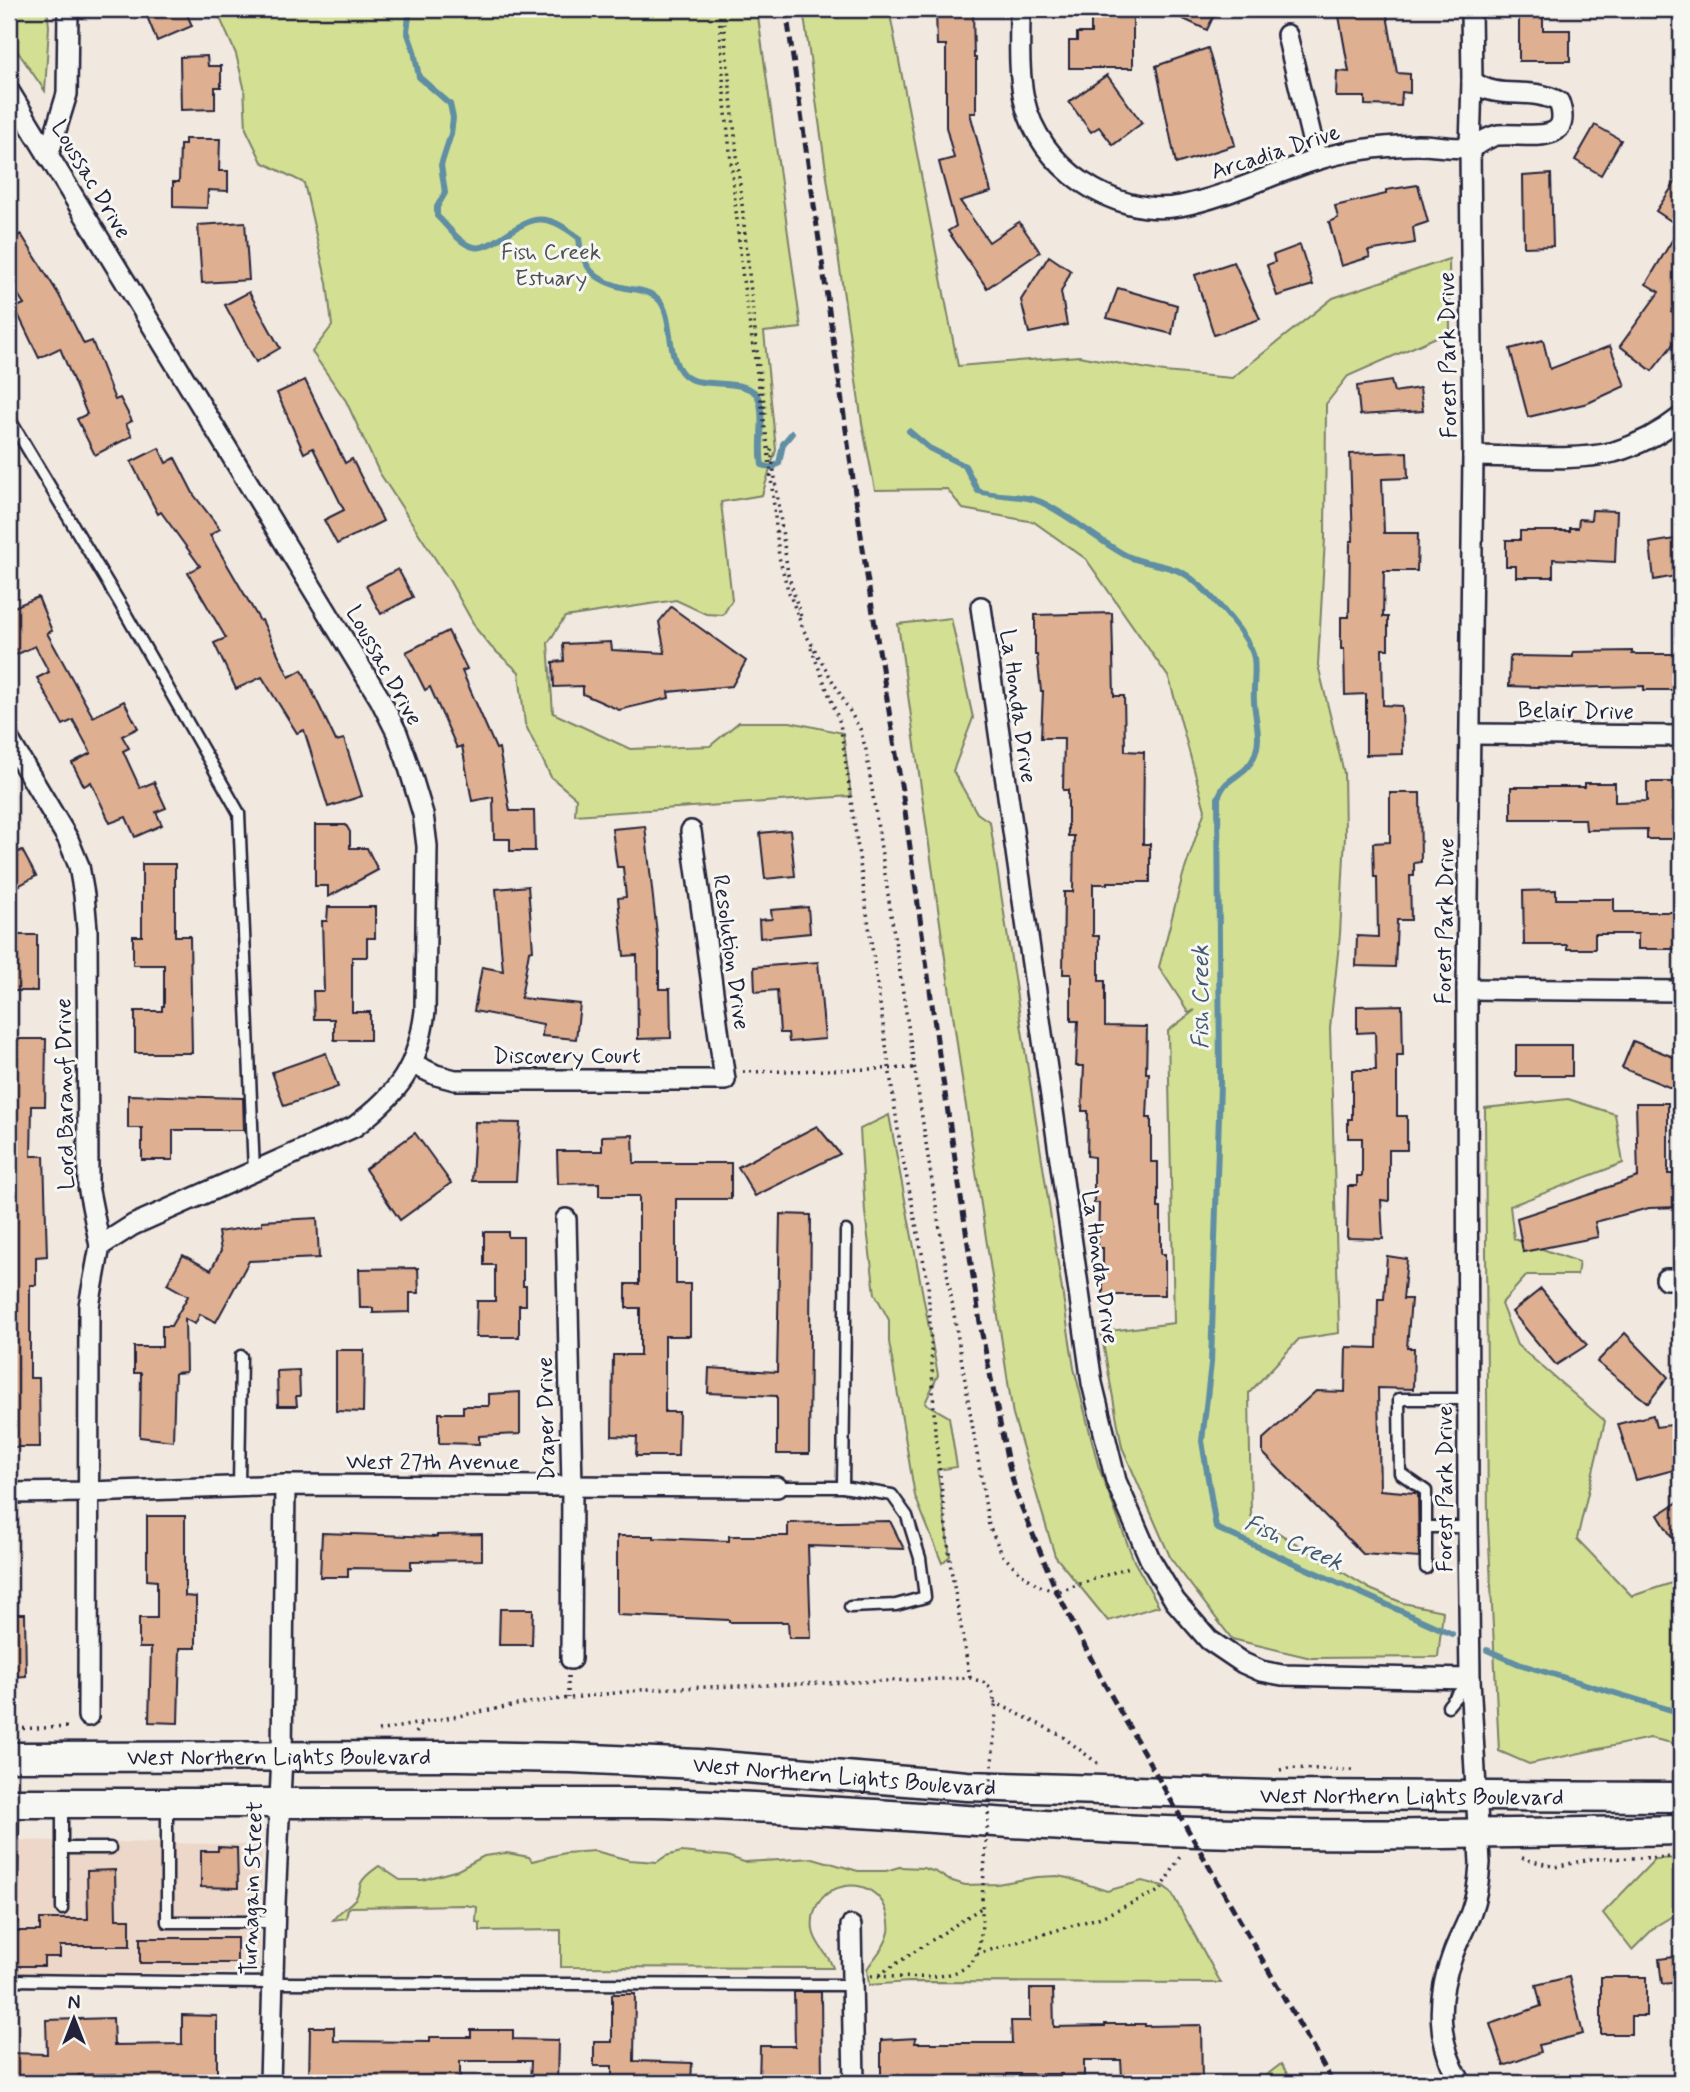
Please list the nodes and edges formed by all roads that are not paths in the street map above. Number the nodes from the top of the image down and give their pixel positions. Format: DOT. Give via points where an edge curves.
graph roads {
  1 [pos="68,9"];
  2 [pos="1020,9"];
  3 [pos="1471,9"];
  4 [pos="1287,35"];
  5 [pos="1472,81"];
  6 [pos="9,90"];
  7 [pos="1470,148"];
  8 [pos="48,156"];
  9 [pos="1317,160"];
  10 [pos="1681,417"];
  11 [pos="9,418"];
  12 [pos="1473,456"];
  13 [pos="981,607"];
  14 [pos="1471,734"];
  15 [pos="1681,736"];
  16 [pos="9,740"];
  17 [pos="691,831"];
  18 [pos="1467,989"];
  19 [pos="1681,991"];
  20 [pos="413,1064"];
  21 [pos="724,1076"];
  22 [pos="254,1172"];
  23 [pos="566,1219"];
  24 [pos="846,1231"];
  25 [pos="100,1246"];
  26 [pos="241,1356"];
  27 [pos="1468,1399"];
  28 [pos="285,1485"];
  29 [pos="239,1486"];
  30 [pos="572,1486"];
  31 [pos="777,1487"];
  32 [pos="843,1487"];
  33 [pos="89,1492"];
  34 [pos="9,1493"];
  35 [pos="1426,1527"];
  36 [pos="1468,1527"];
  37 [pos="1426,1568"];
  38 [pos="850,1607"];
  39 [pos="571,1659"];
  40 [pos="1470,1679"];
  41 [pos="1448,1706"];
  42 [pos="85,1723"];
  43 [pos="9,1757"];
  44 [pos="282,1757"];
  45 [pos="1477,1796"];
  46 [pos="1681,1797"];
  47 [pos="11,1802"];
  48 [pos="62,1802"];
  49 [pos="167,1803"];
  50 [pos="280,1803"];
  51 [pos="1681,1830"];
  52 [pos="1479,1835"];
  53 [pos="62,1848"];
  54 [pos="110,1848"];
  55 [pos="62,1909"];
  56 [pos="11,1921"];
  57 [pos="274,1922"];
  58 [pos="851,1926"];
  59 [pos="9,1980"];
  60 [pos="852,1981"];
  61 [pos="272,1983"];
  62 [pos="270,2083"];
  63 [pos="854,2083"];
  64 [pos="1461,2083"];
  1 -- 8 [label="street" via="66,94"];
  2 -- 9 [label="street, Arcadia Drive" via="1021,79 1032,124 1058,160 1089,187 1140,206 1177,206"];
  3 -- 5 [label="street, Forest Park Drive"];
  4 -- 9 [label="street"];
  5 -- 7 [label="street, Forest Park Drive"];
  5 -- 7 [label="street, Arcadia Drive" via="1493,92 1550,97 1559,102 1563,112 1562,122 1546,135 1499,135"];
  6 -- 8 [label="street, Loussac Drive"];
  7 -- 9 [label="street, Arcadia Drive" via="1398,146"];
  7 -- 12 [label="street, Forest Park Drive"];
  8 -- 20 [label="street, Loussac Drive" via="397,733 417,789 427,846 425,1011"];
  10 -- 12 [label="street" via="1614,452"];
  11 -- 22 [label="lane" via="239,813"];
  12 -- 14 [label="street, Forest Park Drive"];
  13 -- 40 [label="street, La Honda Drive" via="1092,1383 1116,1482 1150,1559 1175,1601 1209,1640 1261,1671"];
  14 -- 15 [label="street, Belair Drive"];
  14 -- 18 [label="street, Forest Park Drive"];
  16 -- 25 [label="street, Lord Baranof Drive" via="79,866 87,929 88,1185"];
  17 -- 21 [label="street, Resolution Drive"];
  18 -- 19 [label="street"];
  18 -- 27 [label="street, Forest Park Drive"];
  20 -- 21 [label="street, Discovery Court" via="456,1080"];
  20 -- 22 [label="street, Loussac Drive" via="395,1091 354,1127"];
  22 -- 25 [label="street, Loussac Drive" via="133,1225"];
  23 -- 30 [label="street, Draper Drive"];
  24 -- 32 [label="lane"];
  25 -- 33 [label="street, Lord Baranof Drive" via="89,1306"];
  26 -- 29 [label="lane"];
  27 -- 35 [label="lane" via="1399,1399 1400,1474 1426,1492"];
  27 -- 36 [label="street, Forest Park Drive"];
  28 -- 29 [label="street, West 27th Avenue"];
  28 -- 30 [label="street, West 27th Avenue"];
  28 -- 44 [label="street, Turnagain Street"];
  29 -- 33 [label="street, West 27th Avenue"];
  30 -- 31 [label="street, West 27th Avenue"];
  30 -- 39 [label="street, Draper Drive"];
  31 -- 32 [label="lane"];
  32 -- 38 [label="lane" via="892,1494 907,1516 920,1558 925,1597 896,1605"];
  33 -- 34 [label="street, West 27th Avenue"];
  33 -- 42 [label="street, Lord Baranof Drive"];
  35 -- 36 [label="lane"];
  35 -- 37 [label="lane"];
  36 -- 40 [label="street, Forest Park Drive"];
  40 -- 41 [label="lane"];
  40 -- 45 [label="street, Forest Park Drive"];
  43 -- 44 [label="main road, West Northern Lights Boulevard"];
  44 -- 45 [label="main road, West Northern Lights Boulevard" via="572,1758 967,1786"];
  44 -- 50 [label="street, Turnagain Street"];
  45 -- 46 [label="main road, West Northern Lights Boulevard"];
  45 -- 52 [label="street, Forest Park Drive"];
  47 -- 48 [label="main road, West Northern Lights Boulevard"];
  47 -- 56 [label="lane"];
  48 -- 49 [label="main road, West Northern Lights Boulevard"];
  48 -- 53 [label="lane"];
  49 -- 50 [label="main road, West Northern Lights Boulevard"];
  49 -- 57 [label="lane" via="167,1922"];
  50 -- 52 [label="main road, West Northern Lights Boulevard" via="750,1805 1121,1829"];
  50 -- 57 [label="street, Turnagain Street"];
  51 -- 52 [label="main road, West Northern Lights Boulevard"];
  52 -- 64 [label="street" via="1478,1887 1452,1955 1441,2003 1441,2029"];
  53 -- 54 [label="lane"];
  53 -- 55 [label="lane"];
  57 -- 61 [label="street, Turnagain Street"];
  58 -- 60 [label="street"];
  59 -- 61 [label="lane"];
  60 -- 61 [label="lane"];
  60 -- 63 [label="street"];
  61 -- 62 [label="street, Turnagain Street"];
}
